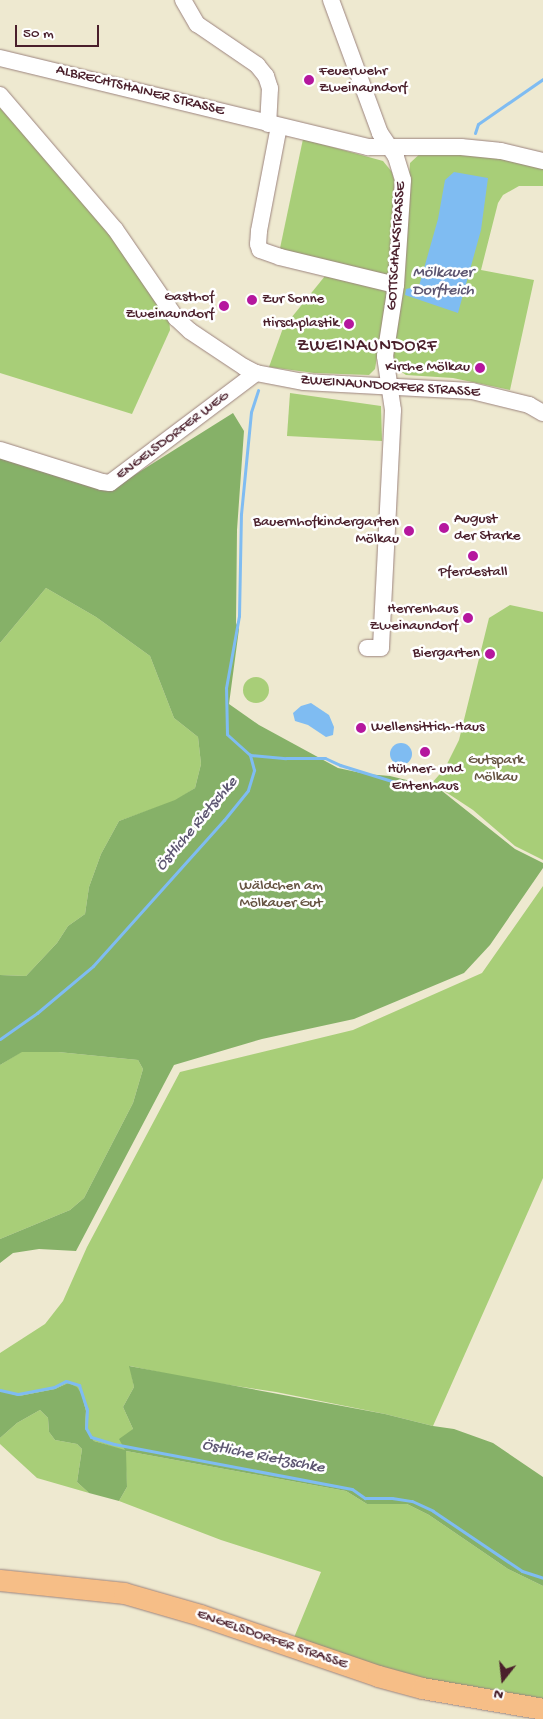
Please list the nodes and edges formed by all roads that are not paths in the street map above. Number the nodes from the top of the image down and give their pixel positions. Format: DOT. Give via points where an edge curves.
graph roads {
  1 [pos="183,0"];
  2 [pos="331,0"];
  3 [pos="0,58"];
  4 [pos="0,95"];
  5 [pos="274,125"];
  6 [pos="390,146"];
  7 [pos="543,160"];
  8 [pos="396,285"];
  9 [pos="256,373"];
  10 [pos="390,386"];
  11 [pos="543,414"];
  12 [pos="0,450"];
  13 [pos="367,648"];
  14 [pos="0,1580"];
  15 [pos="543,1709"];
  1 -- 5 [label="street" via="197,24 257,65 266,76"];
  2 -- 6 [label="street, GOTTSCHALKSTRASSE" via="380,133"];
  3 -- 5 [label="street, ALBRECHTSHAINER STRASSE"];
  4 -- 9 [label="street, ZWEINAUNDORFER STRASSE" via="115,229 176,318 205,341"];
  5 -- 6 [label="street, ALBRECHTSHAINER STRASSE" via="368,147"];
  5 -- 8 [label="street" via="259,231 260,250"];
  6 -- 7 [label="street, ALBRECHTSHAINER STRASSE" via="461,147"];
  6 -- 8 [label="street, GOTTSCHALKSTRASSE" via="403,180"];
  8 -- 10 [label="street, GOTTSCHALKSTRASSE" via="385,356"];
  9 -- 10 [label="street, ZWEINAUNDORFER STRASSE" via="304,382"];
  9 -- 12 [label="street, ENGELSDORFER WEG" via="110,483"];
  10 -- 11 [label="street, ZWEINAUNDORFER STRASSE" via="472,391 529,405"];
  10 -- 13 [label="street, GOTTSCHALKSTRASSE" via="394,410 381,648"];
  14 -- 15 [label="main road, ENGELSDORFER STRASSE" via="124,1592 378,1676 422,1688"];
}
